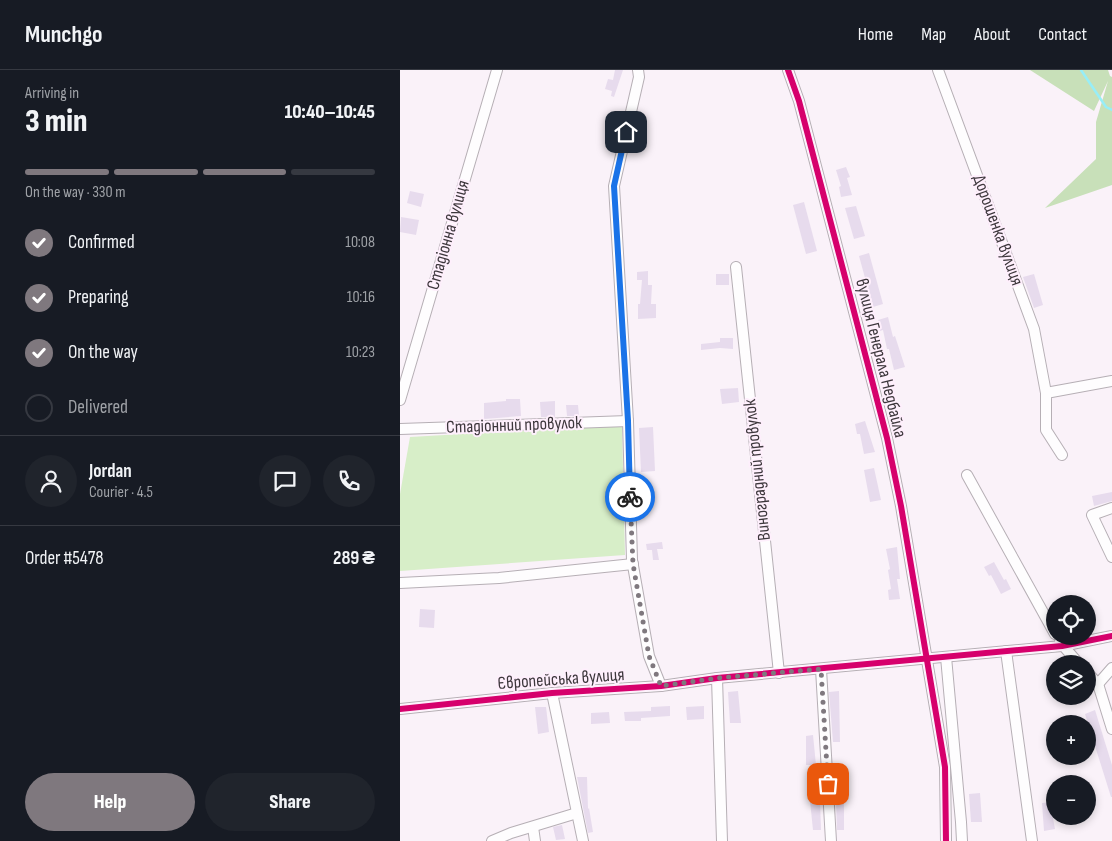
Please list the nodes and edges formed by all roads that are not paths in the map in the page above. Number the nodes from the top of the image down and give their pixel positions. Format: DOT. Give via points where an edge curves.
graph roads {
  1 [pos="496,70"];
  2 [pos="638,70"];
  3 [pos="788,70"];
  4 [pos="938,70"];
  5 [pos="736,268"];
  6 [pos="1112,381"];
  7 [pos="1046,393"];
  8 [pos="400,400"];
  9 [pos="628,421"];
  10 [pos="400,429"];
  11 [pos="1062,455"];
  12 [pos="967,475"];
  13 [pos="1112,508"];
  14 [pos="1112,557"];
  15 [pos="633,564"];
  16 [pos="400,583"];
  17 [pos="1046,617"];
  18 [pos="1112,636"];
  19 [pos="1062,646"];
  20 [pos="1006,651"];
  21 [pos="1070,655"];
  22 [pos="946,657"];
  23 [pos="928,658"];
  24 [pos="1112,668"];
  25 [pos="821,669"];
  26 [pos="779,673"];
  27 [pos="717,678"];
  28 [pos="1098,684"];
  29 [pos="661,686"];
  30 [pos="552,693"];
  31 [pos="400,709"];
  32 [pos="1112,729"];
  33 [pos="577,813"];
  34 [pos="533,827"];
  35 [pos="492,841"];
  36 [pos="535,841"];
  37 [pos="583,841"];
  38 [pos="722,841"];
  39 [pos="831,841"];
  40 [pos="946,841"];
  41 [pos="962,841"];
  42 [pos="1032,841"];
  1 -- 8 [label="street, Стадіонна вулиця"];
  2 -- 9 [label="street" via="614,186"];
  3 -- 23 [label="street, вулиця Генерала Недбайла" via="800,101 886,438"];
  4 -- 7 [label="street, Дорошенка вулиця" via="1034,329"];
  5 -- 26 [label="street, Виноградний провулок"];
  6 -- 7 [label="street"];
  7 -- 11 [label="street, Дорошенка вулиця" via="1046,430"];
  9 -- 10 [label="street, Стадіонний провулок"];
  9 -- 15 [label="street"];
  12 -- 17 [label="street"];
  13 -- 14 [label="street" via="1092,515"];
  15 -- 16 [label="street" via="499,578"];
  15 -- 29 [label="street" via="649,656"];
  18 -- 19 [label="street, Європейська вулиця"];
  19 -- 20 [label="street, Європейська вулиця"];
  19 -- 21 [label="street"];
  20 -- 22 [label="street, Європейська вулиця"];
  20 -- 42 [label="street"];
  22 -- 23 [label="street, Європейська вулиця"];
  22 -- 41 [label="street"];
  23 -- 25 [label="street, Європейська вулиця"];
  23 -- 40 [label="street, вулиця Генерала Недбайла" via="945,767"];
  24 -- 28 [label="street"];
  25 -- 26 [label="street, Європейська вулиця"];
  25 -- 39 [label="street"];
  26 -- 27 [label="street, Європейська вулиця"];
  27 -- 29 [label="street, Європейська вулиця"];
  27 -- 38 [label="street"];
  28 -- 32 [label="street"];
  29 -- 30 [label="street, Європейська вулиця"];
  30 -- 31 [label="street, Європейська вулиця"];
  30 -- 33 [label="street"];
  33 -- 34 [label="street"];
  33 -- 37 [label="street"];
  34 -- 35 [label="street"];
  34 -- 36 [label="street"];
}
